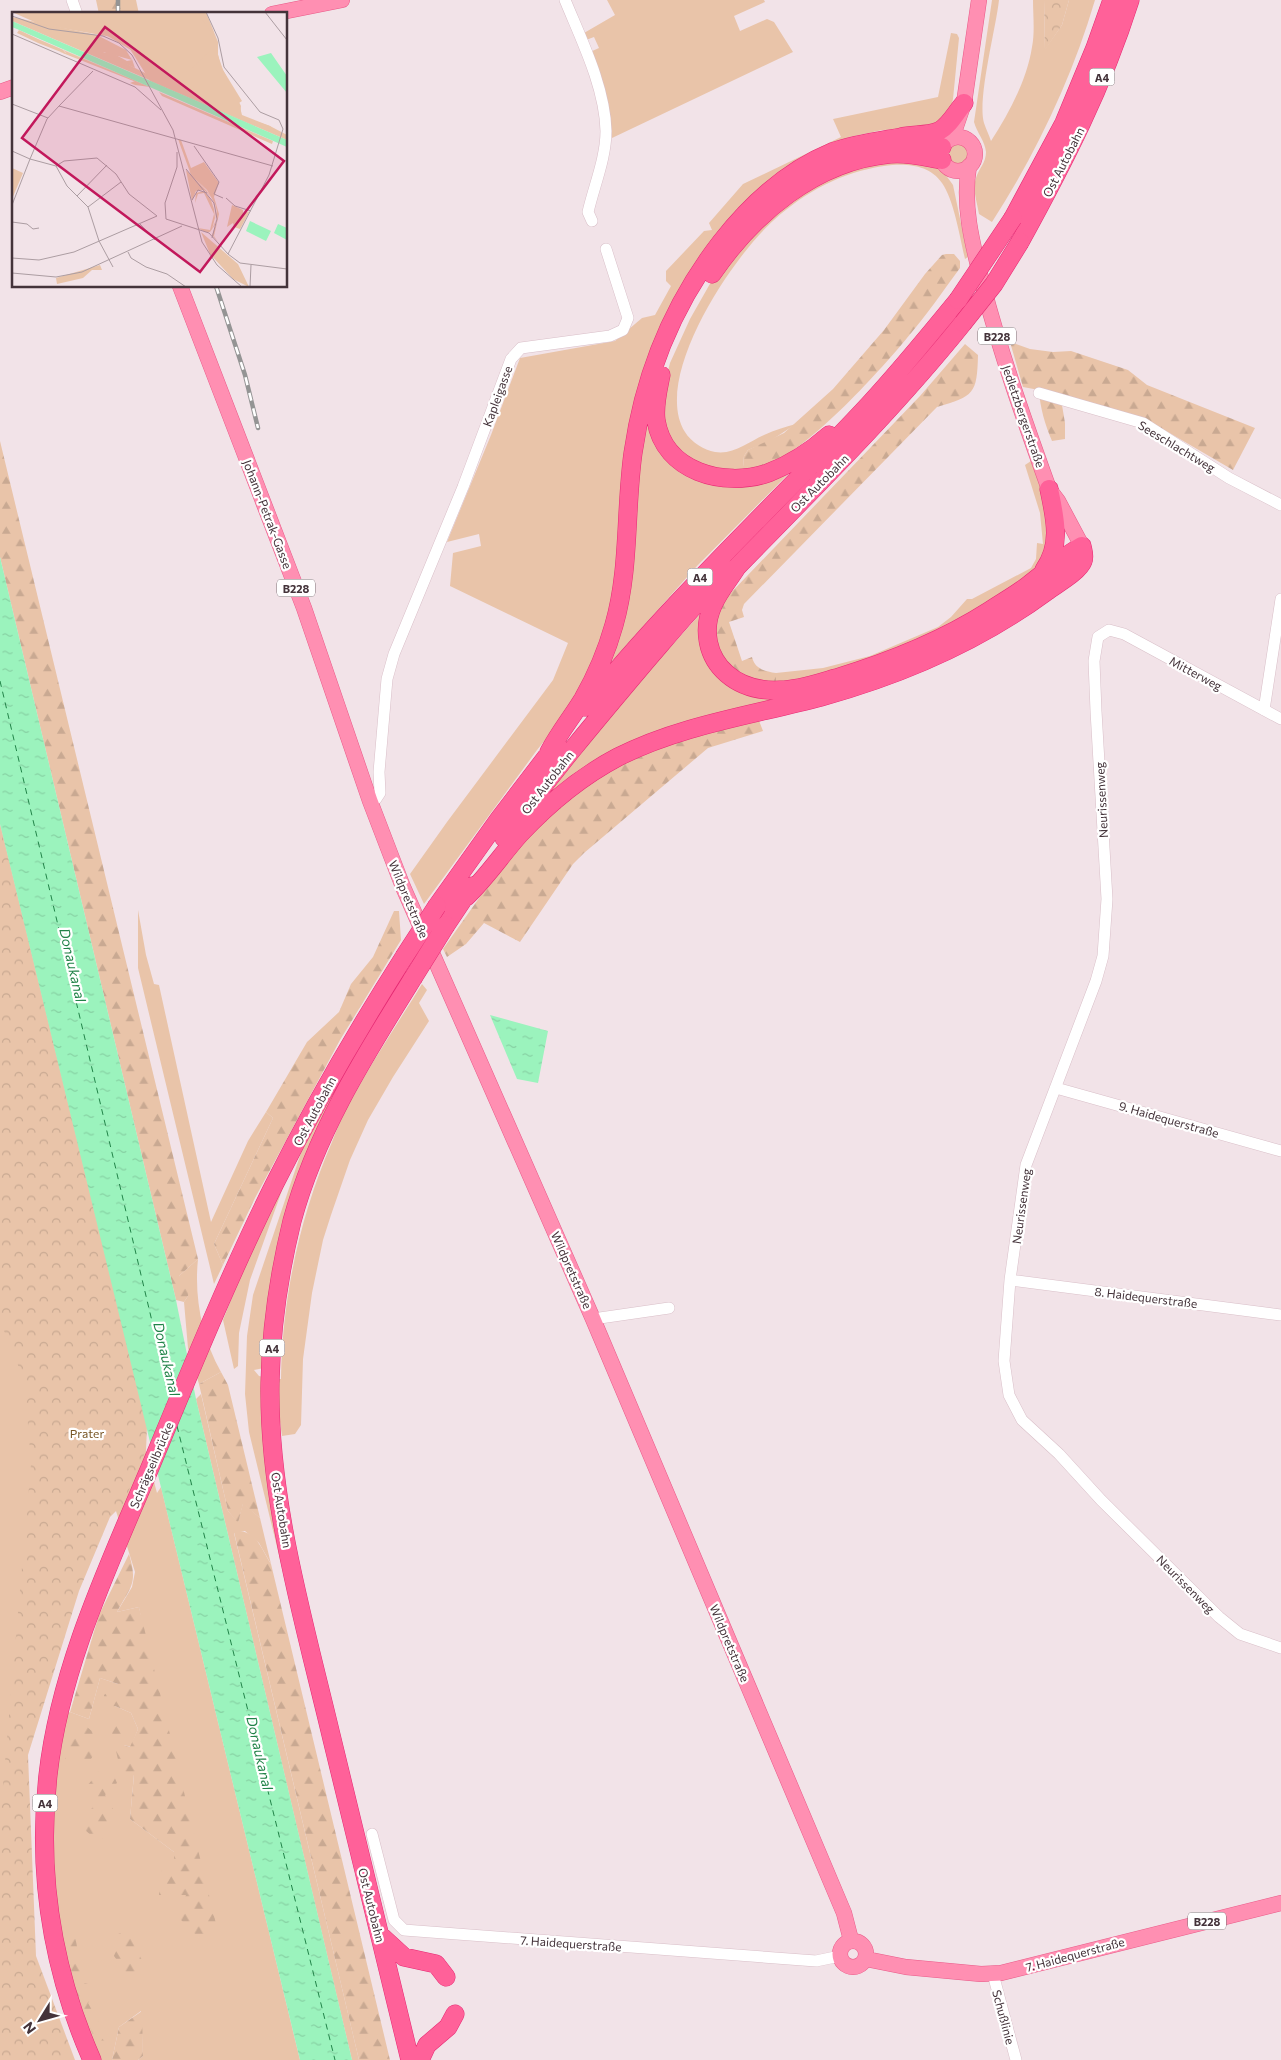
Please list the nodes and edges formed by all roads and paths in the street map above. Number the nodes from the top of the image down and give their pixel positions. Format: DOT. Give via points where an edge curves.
graph roads {
  1 [pos="72,0"];
  2 [pos="342,0"];
  3 [pos="565,0"];
  4 [pos="979,0"];
  5 [pos="1112,0"];
  6 [pos="1130,0"];
  7 [pos="76,12"];
  8 [pos="282,12"];
  9 [pos="12,88"];
  10 [pos="0,92"];
  11 [pos="964,102"];
  12 [pos="891,139"];
  13 [pos="968,141"];
  14 [pos="947,154"];
  15 [pos="970,166"];
  16 [pos="592,221"];
  17 [pos="968,221"];
  18 [pos="606,249"];
  19 [pos="181,288"];
  20 [pos="1039,393"];
  21 [pos="862,412"];
  22 [pos="1049,489"];
  23 [pos="1281,506"];
  24 [pos="1082,546"];
  25 [pos="736,567"];
  26 [pos="1039,576"];
  27 [pos="1281,598"];
  28 [pos="1109,630"];
  29 [pos="1264,710"];
  30 [pos="1281,720"];
  31 [pos="549,752"];
  32 [pos="370,801"];
  33 [pos="466,897"];
  34 [pos="1056,1088"];
  35 [pos="1281,1150"];
  36 [pos="234,1269"];
  37 [pos="1010,1280"];
  38 [pos="669,1308"];
  39 [pos="1281,1315"];
  40 [pos="593,1320"];
  41 [pos="1281,1648"];
  42 [pos="372,1834"];
  43 [pos="1281,1903"];
  44 [pos="379,1934"];
  45 [pos="851,1940"];
  46 [pos="840,1956"];
  47 [pos="866,1959"];
  48 [pos="993,1974"];
  49 [pos="446,1976"];
  50 [pos="455,2014"];
  51 [pos="92,2060"];
  52 [pos="410,2060"];
  53 [pos="420,2060"];
  54 [pos="1016,2060"];
  1 -- 7 [label="street"];
  2 -- 8 [label="main road"];
  3 -- 16 [label="street" via="597,83 605,124 603,152 588,212"];
  4 -- 11 [label="main road"];
  5 -- 21 [label="highway, Ost Autobahn / A4, bridge" via="1064,123 1013,218 958,300"];
  6 -- 25 [label="highway, Ost Autobahn / A4, bridge" via="1092,104 1062,165 994,284 874,427"];
  9 -- 10 [label="main road"];
  11 -- 12 [label="highway" via="937,132"];
  11 -- 13 [label="main road"];
  11 -- 14 [label="main road"];
  12 -- 14 [label="highway"];
  12 -- 31 [label="highway" via="832,152 781,182 735,225 681,302 667,330 644,394 633,454 623,586 615,625 583,698"];
  13 -- 14 [label="main road" via="961,137"];
  13 -- 15 [label="main road" via="974,156"];
  14 -- 15 [label="main road" via="961,170"];
  14 -- 17 [label="main road, Jedletzbergerstraße / B228"];
  14 -- 21 [label="highway" via="891,154 859,159 801,185 773,206 719,264 696,299 676,336 656,398 656,420 662,439 673,455 688,467 725,479 768,473 790,463 845,420"];
  15 -- 17 [label="main road, Jedletzbergerstraße / B228" via="966,184"];
  17 -- 22 [label="main road, Jedletzbergerstraße / B228" via="991,316"];
  18 -- 32 [label="street, Kapleigasse" via="628,318 623,330 610,336 521,348 511,358 463,487 394,654 387,679 380,793"];
  19 -- 32 [label="main road, Johann-Petrak-Gasse / B228" via="297,590"];
  20 -- 23 [label="street, Seeschlachtweg" via="1143,423 1229,478"];
  21 -- 31 [label="highway, Ost Autobahn / A4" via="656,625"];
  22 -- 24 [label="main road, Jedletzbergerstraße / B228"];
  22 -- 26 [label="highway" via="1056,520 1056,538 1051,557"];
  24 -- 26 [label="highway"];
  24 -- 33 [label="highway" via="1084,560 1072,573 993,627 941,654 865,684 676,734 618,758 579,781 550,805 520,834"];
  25 -- 26 [label="highway" via="710,612 708,644 714,659 731,677 746,686 763,690 817,684 890,660 967,624"];
  25 -- 33 [label="highway, Ost Autobahn / A4" via="668,636 600,714 511,828 476,877"];
  27 -- 29 [label="street"];
  28 -- 29 [label="street, Mitterweg" via="1124,634"];
  28 -- 34 [label="street, Neurissenweg" via="1098,637 1094,661 1106,899 1103,956"];
  29 -- 30 [label="street, Mitterweg"];
  31 -- 36 [label="highway, Ost Autobahn / A4, bridge" via="437,906 404,957 320,1099"];
  32 -- 40 [label="main road, Wildpretstraße" via="403,887"];
  33 -- 44 [label="highway, Ost Autobahn / A4, bridge" via="375,1038 335,1108 311,1164 293,1219 273,1324 270,1386 280,1500 297,1593"];
  34 -- 35 [label="street, 9. Haidequerstraße"];
  34 -- 37 [label="street, Neurissenweg" via="1026,1165"];
  36 -- 51 [label="highway, Schrägseilbrücke / A4" via="92,1609 62,1704 48,1772 44,1834 51,1928 65,1987"];
  37 -- 39 [label="street, 8. Haidequerstraße"];
  37 -- 41 [label="street, Neurissenweg" via="1004,1361 1010,1395 1022,1420 1219,1617 1240,1634"];
  38 -- 40 [label="street"];
  40 -- 45 [label="main road, Wildpretstraße" via="847,1921"];
  42 -- 46 [label="street, 7. Haidequerstraße" via="394,1920 404,1930 816,1961"];
  43 -- 48 [label="main road, 7. Haidequerstraße / B228"];
  44 -- 49 [label="highway" via="404,1957 436,1964"];
  44 -- 52 [label="highway, Ost Autobahn / A4"];
  45 -- 46 [label="main road" via="843,1945"];
  45 -- 47 [label="main road" via="865,1947"];
  46 -- 47 [label="main road, 7. Haidequerstraße" via="844,1964 853,1968"];
  47 -- 48 [label="main road, 7. Haidequerstraße / B228" via="906,1967"];
  48 -- 54 [label="street, Schußlinie"];
  50 -- 53 [label="highway" via="450,2033 427,2045"];
}
